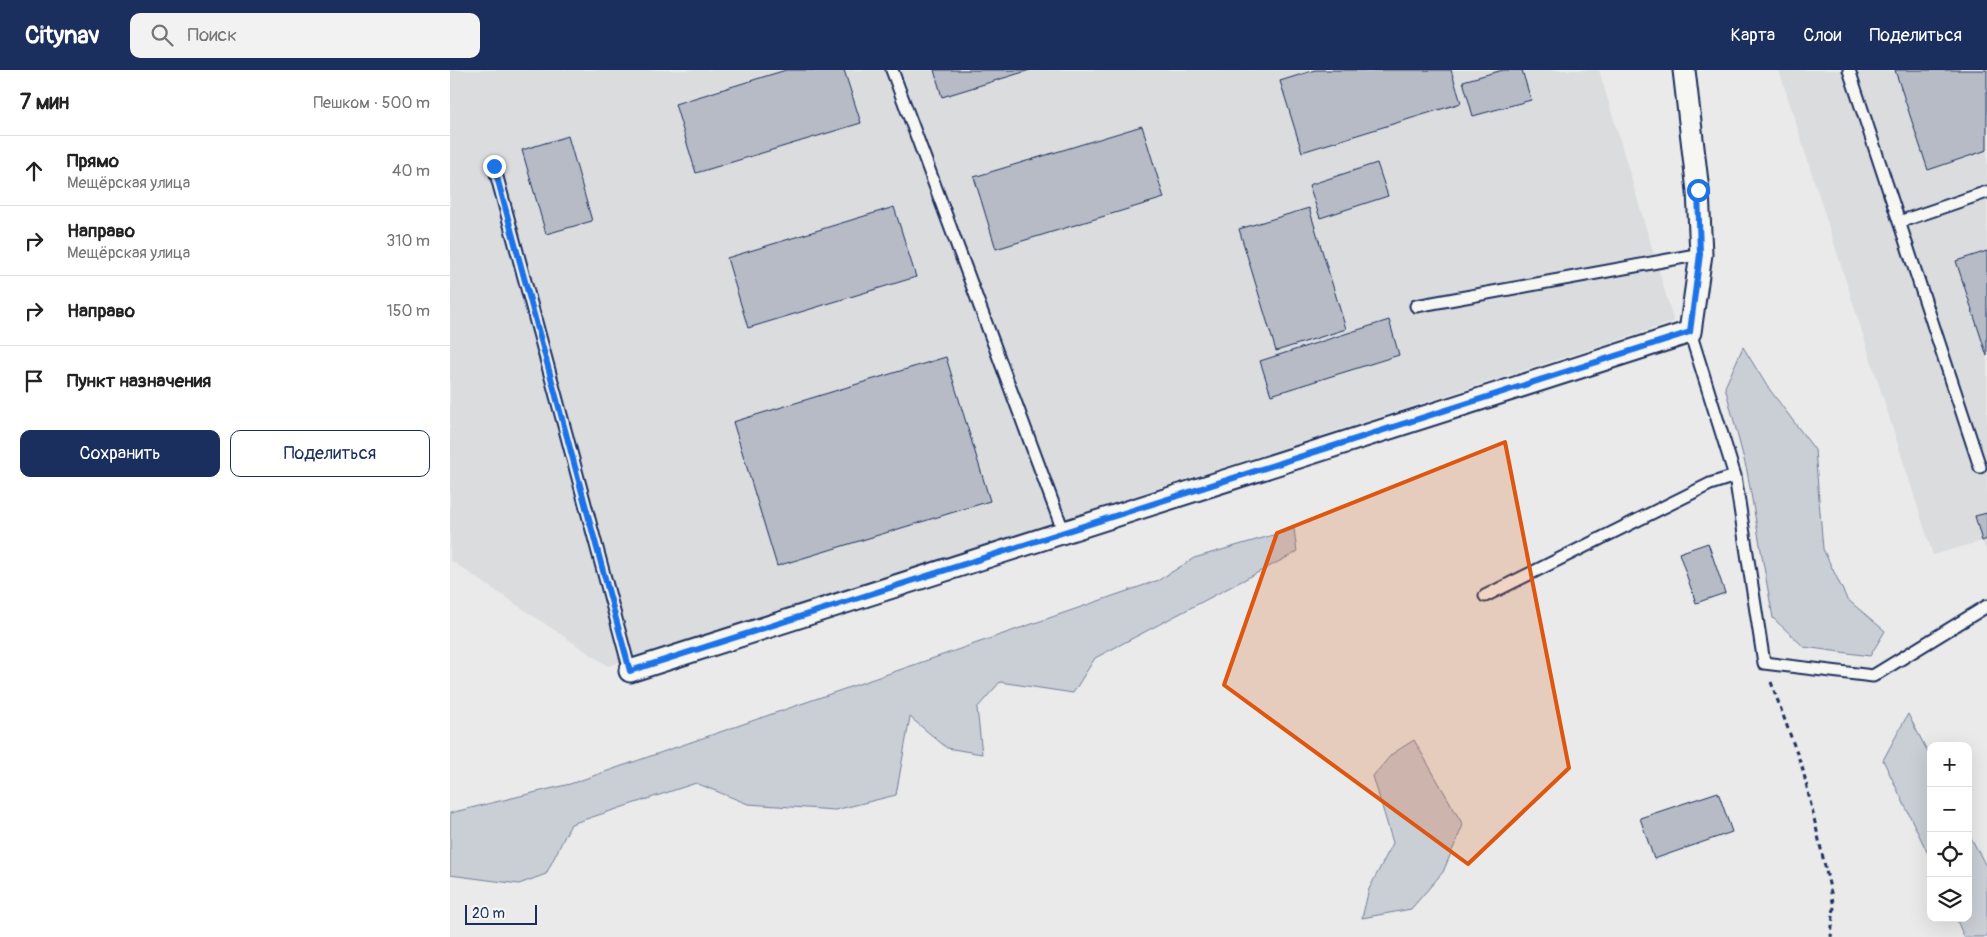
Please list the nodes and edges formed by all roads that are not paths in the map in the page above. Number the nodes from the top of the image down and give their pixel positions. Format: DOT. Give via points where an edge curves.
graph roads {
  1 [pos="892,70"];
  2 [pos="1684,70"];
  3 [pos="1849,70"];
  4 [pos="494,166"];
  5 [pos="1987,192"];
  6 [pos="1899,222"];
  7 [pos="1700,254"];
  8 [pos="1416,306"];
  9 [pos="1690,332"];
  10 [pos="1980,467"];
  11 [pos="1735,476"];
  12 [pos="1064,533"];
  13 [pos="1485,596"];
  14 [pos="1987,606"];
  15 [pos="630,671"];
  1 -- 12 [label="lane"];
  2 -- 7 [label="street" via="1698,190"];
  3 -- 6 [label="lane"];
  4 -- 15 [label="lane"];
  5 -- 6 [label="lane"];
  6 -- 10 [label="lane"];
  7 -- 8 [label="lane"];
  7 -- 9 [label="street"];
  9 -- 11 [label="lane"];
  9 -- 12 [label="street"];
  11 -- 13 [label="lane" via="1710,484"];
  11 -- 14 [label="lane" via="1764,662 1873,676"];
  12 -- 15 [label="street"];
}
